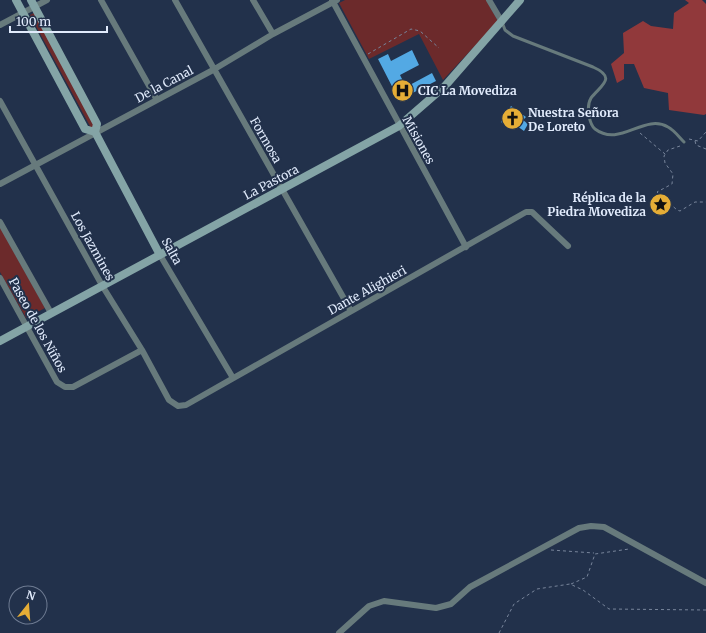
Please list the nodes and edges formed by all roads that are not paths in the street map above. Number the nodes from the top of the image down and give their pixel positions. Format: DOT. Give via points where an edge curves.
graph roads {
  1 [pos="16,0"];
  2 [pos="47,0"];
  3 [pos="101,0"];
  4 [pos="176,0"];
  5 [pos="253,0"];
  6 [pos="489,0"];
  7 [pos="520,0"];
  8 [pos="334,1"];
  9 [pos="33,3"];
  10 [pos="23,12"];
  11 [pos="502,22"];
  12 [pos="0,25"];
  13 [pos="273,34"];
  14 [pos="213,70"];
  15 [pos="157,100"];
  16 [pos="0,101"];
  17 [pos="399,126"];
  18 [pos="95,132"];
  19 [pos="684,142"];
  20 [pos="35,164"];
  21 [pos="0,184"];
  22 [pos="282,190"];
  23 [pos="0,222"];
  24 [pos="568,246"];
  25 [pos="466,247"];
  26 [pos="160,255"];
  27 [pos="0,278"];
  28 [pos="102,287"];
  29 [pos="351,311"];
  30 [pos="51,313"];
  31 [pos="27,326"];
  32 [pos="0,341"];
  33 [pos="142,350"];
  34 [pos="233,378"];
  35 [pos="169,400"];
  36 [pos="706,583"];
  37 [pos="339,633"];
  1 -- 10 [label="street, Salta"];
  2 -- 9 [label="street"];
  3 -- 15 [label="street"];
  4 -- 14 [label="street, Formosa"];
  5 -- 13 [label="street"];
  6 -- 11 [label="street"];
  7 -- 11 [label="street, La Pastora"];
  8 -- 13 [label="street, De la Canal"];
  8 -- 17 [label="street, Misiones"];
  9 -- 10 [label="street"];
  9 -- 18 [label="street, Salta" via="97,124"];
  10 -- 12 [label="street"];
  10 -- 18 [label="street, Salta" via="85,129"];
  11 -- 17 [label="street, La Pastora" via="445,86"];
  11 -- 19 [label="lane" via="505,30 513,36 603,72 605,82 591,98 588,109 595,129 612,135 624,134 655,123 662,124 669,127"];
  13 -- 14 [label="street, De la Canal"];
  14 -- 15 [label="street, De la Canal"];
  14 -- 22 [label="street, Formosa"];
  15 -- 18 [label="street, De la Canal"];
  16 -- 20 [label="street, Los Jazmines"];
  17 -- 22 [label="street, La Pastora"];
  17 -- 25 [label="street, Misiones"];
  18 -- 20 [label="street, De la Canal"];
  18 -- 26 [label="street, Salta"];
  20 -- 21 [label="street, De la Canal"];
  20 -- 28 [label="street, Los Jazmines"];
  22 -- 26 [label="street, La Pastora"];
  22 -- 29 [label="street, Formosa"];
  23 -- 30 [label="street, Paseo de los Niños"];
  24 -- 25 [label="street, Dante Alighieri" via="532,212 526,212"];
  25 -- 29 [label="street, Dante Alighieri"];
  26 -- 28 [label="street, La Pastora"];
  26 -- 34 [label="street, Salta"];
  27 -- 31 [label="street, Paseo de los Niños"];
  28 -- 30 [label="street, La Pastora"];
  28 -- 33 [label="street, Los Jazmines"];
  29 -- 34 [label="street, Dante Alighieri"];
  30 -- 31 [label="street, La Pastora"];
  31 -- 32 [label="street, La Pastora"];
  31 -- 33 [label="street, Paseo de los Niños" via="57,382 65,387 73,387"];
  33 -- 35 [label="street, Los Jazmines"];
  34 -- 35 [label="street, Dante Alighieri" via="186,405 178,406"];
  36 -- 37 [label="street" via="604,528 591,526 579,528 470,587 451,604 436,608 384,601 369,606"];
}
